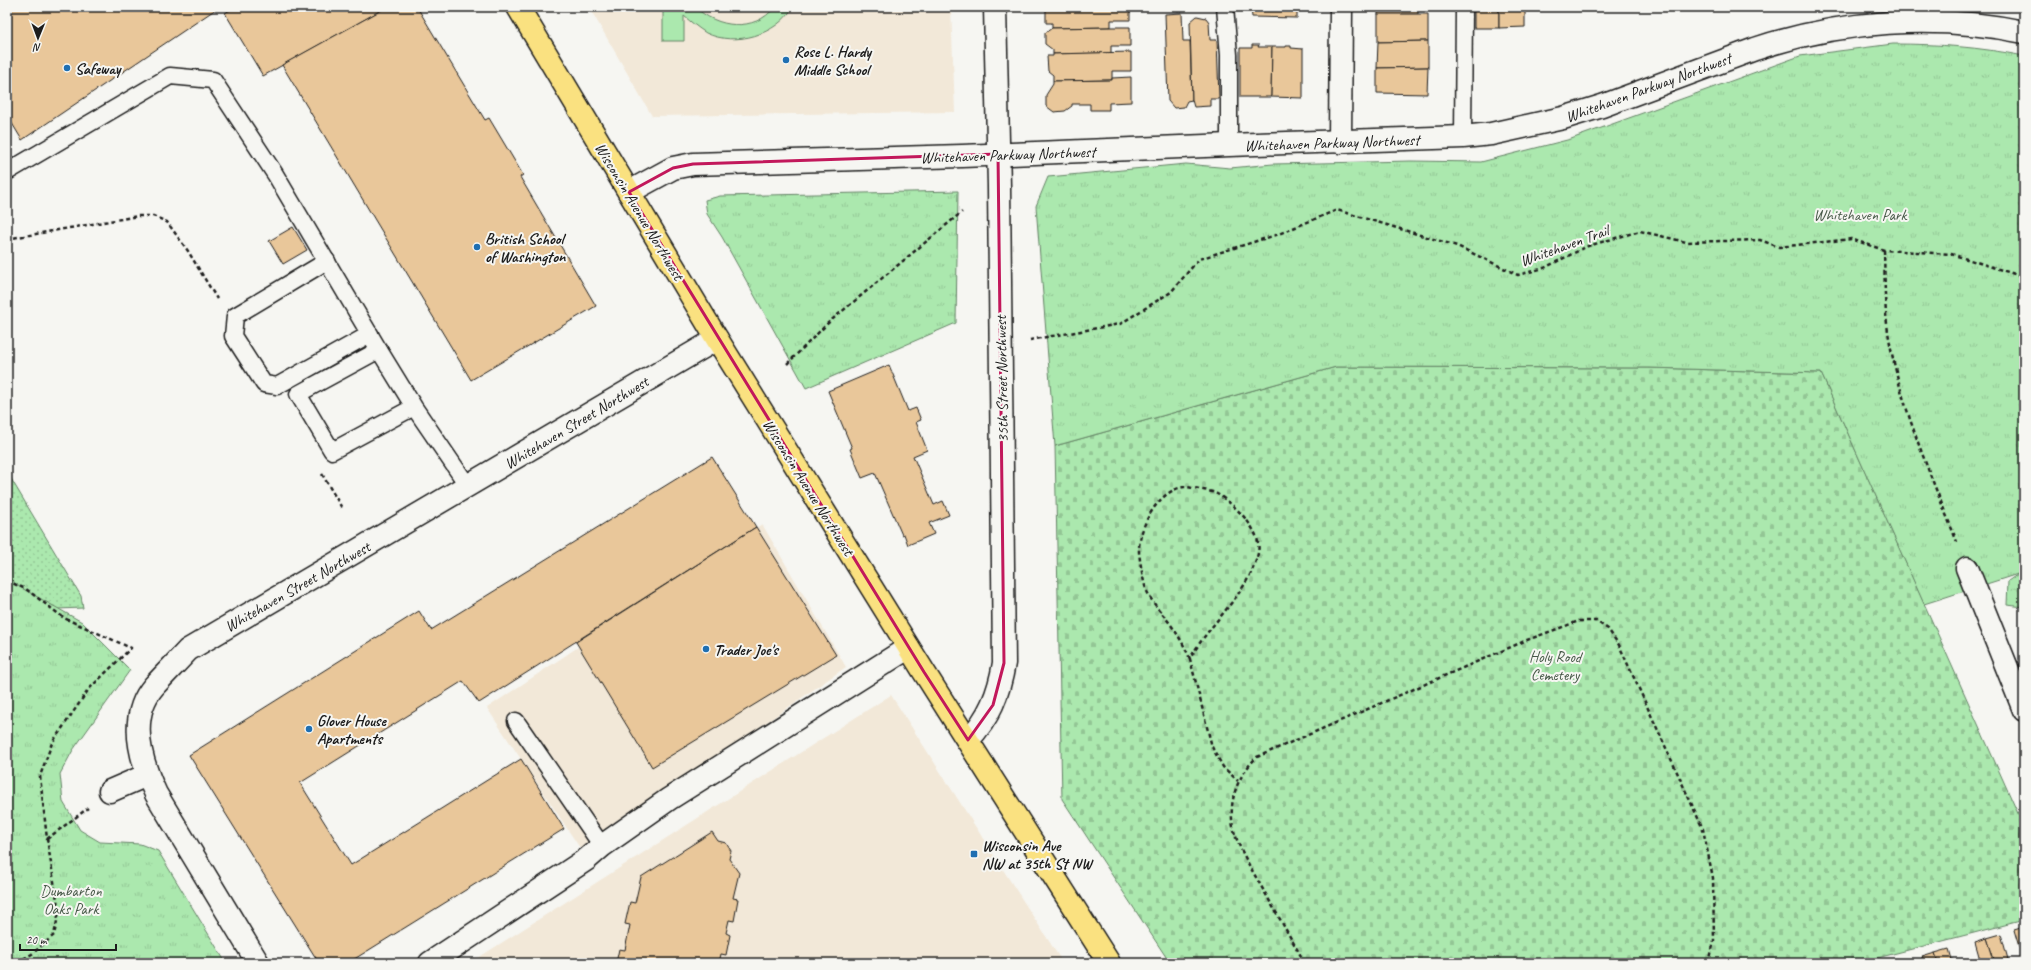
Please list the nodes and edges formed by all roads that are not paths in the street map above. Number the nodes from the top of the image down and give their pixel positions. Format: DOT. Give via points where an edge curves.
graph roads {
  1 [pos="518,7"];
  2 [pos="995,7"];
  3 [pos="1225,7"];
  4 [pos="1341,7"];
  5 [pos="1464,7"];
  6 [pos="2024,32"];
  7 [pos="1463,138"];
  8 [pos="1340,142"];
  9 [pos="1229,145"];
  10 [pos="998,154"];
  11 [pos="7,172"];
  12 [pos="629,192"];
  13 [pos="327,261"];
  14 [pos="370,334"];
  15 [pos="717,339"];
  16 [pos="379,350"];
  17 [pos="414,407"];
  18 [pos="468,486"];
  19 [pos="1967,568"];
  20 [pos="908,648"];
  21 [pos="2024,710"];
  22 [pos="516,721"];
  23 [pos="968,740"];
  24 [pos="147,775"];
  25 [pos="110,791"];
  26 [pos="594,853"];
  27 [pos="258,963"];
  28 [pos="430,963"];
  29 [pos="1108,963"];
  1 -- 12 [label="main road, Wisconsin Avenue Northwest"];
  2 -- 10 [label="street, 35th Street Northwest"];
  3 -- 9 [label="lane" via="1229,55"];
  4 -- 8 [label="street"];
  5 -- 7 [label="lane"];
  6 -- 7 [label="street, Whitehaven Parkway Northwest" via="1982,24 1950,23 1888,23 1837,28 1761,46 1602,106 1563,118"];
  7 -- 8 [label="street, Whitehaven Parkway Northwest"];
  8 -- 9 [label="street, Whitehaven Parkway Northwest"];
  9 -- 10 [label="street, Whitehaven Parkway Northwest"];
  10 -- 12 [label="street, Whitehaven Parkway Northwest" via="693,164 673,168"];
  10 -- 23 [label="street, 35th Street Northwest" via="1004,663 999,690 993,705"];
  11 -- 13 [label="lane" via="170,76 212,80 275,174"];
  12 -- 15 [label="main road, Wisconsin Avenue Northwest"];
  13 -- 14 [label="lane"];
  13 -- 14 [label="lane" via="235,316 233,336 264,384 277,386"];
  14 -- 16 [label="lane"];
  15 -- 18 [label="street, Whitehaven Street Northwest"];
  15 -- 20 [label="main road, Wisconsin Avenue Northwest"];
  16 -- 17 [label="lane"];
  16 -- 17 [label="lane" via="298,394 332,451"];
  17 -- 18 [label="lane"];
  18 -- 24 [label="street, Whitehaven Street Northwest" via="188,650 153,687 141,712 139,740"];
  19 -- 21 [label="street"];
  20 -- 23 [label="main road, Wisconsin Avenue Northwest"];
  20 -- 26 [label="street" via="669,799"];
  22 -- 26 [label="lane"];
  23 -- 29 [label="main road, Wisconsin Avenue Northwest"];
  24 -- 25 [label="street"];
  24 -- 27 [label="street, Whitehaven Street Northwest"];
  26 -- 28 [label="street"];
}
